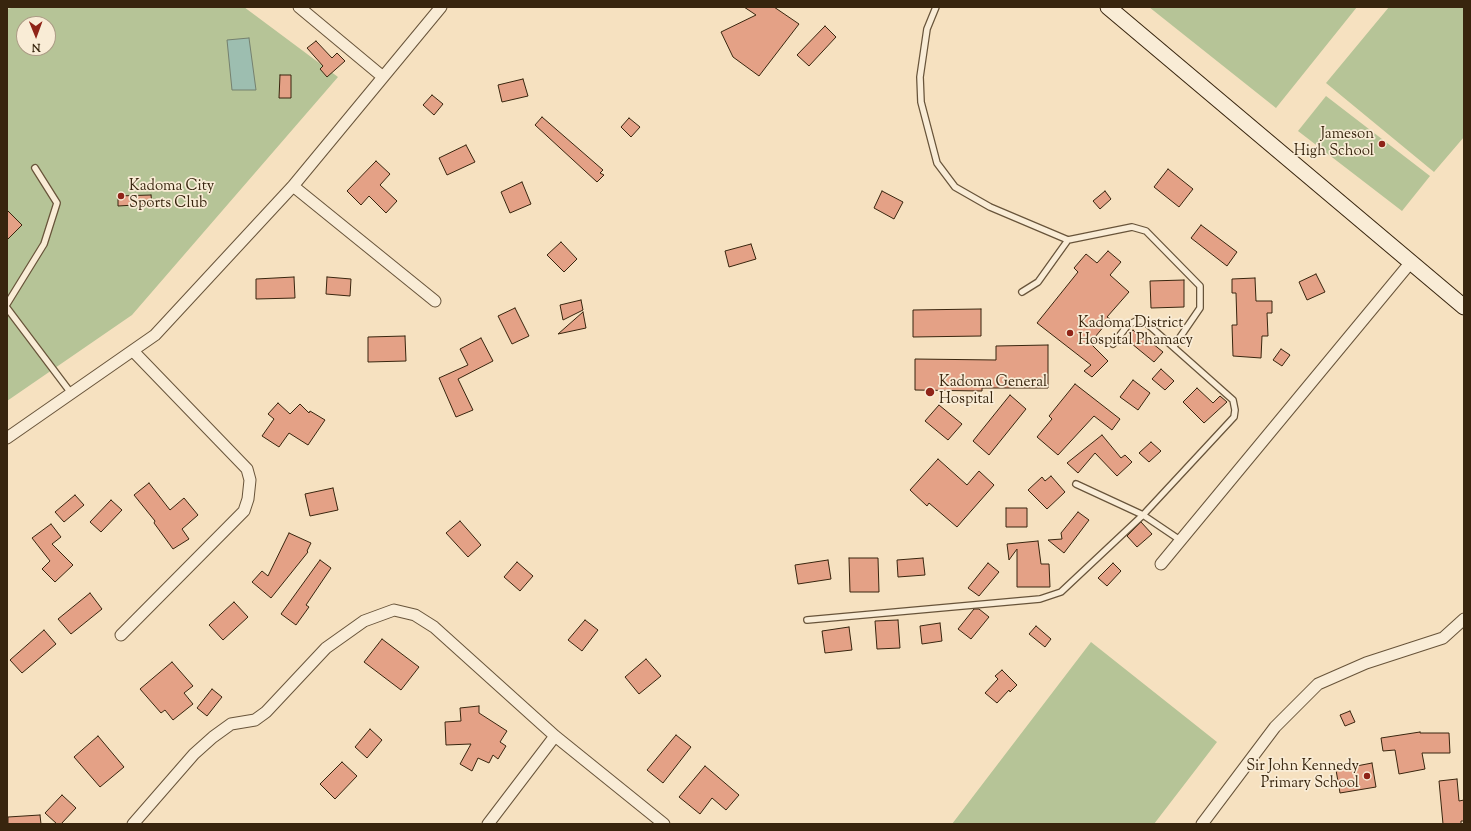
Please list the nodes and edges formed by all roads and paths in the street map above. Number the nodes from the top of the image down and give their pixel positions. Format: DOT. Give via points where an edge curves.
graph roads {
  1 [pos="299,7"];
  2 [pos="441,7"];
  3 [pos="936,7"];
  4 [pos="1108,7"];
  5 [pos="383,77"];
  6 [pos="35,168"];
  7 [pos="293,186"];
  8 [pos="1068,240"];
  9 [pos="1411,262"];
  10 [pos="1022,292"];
  11 [pos="435,301"];
  12 [pos="7,304"];
  13 [pos="1464,307"];
  14 [pos="7,308"];
  15 [pos="1113,344"];
  16 [pos="1174,346"];
  17 [pos="134,352"];
  18 [pos="71,393"];
  19 [pos="7,438"];
  20 [pos="1076,484"];
  21 [pos="1143,515"];
  22 [pos="1180,540"];
  23 [pos="1160,564"];
  24 [pos="1464,619"];
  25 [pos="807,620"];
  26 [pos="121,636"];
  27 [pos="555,736"];
  28 [pos="133,824"];
  29 [pos="488,824"];
  30 [pos="664,824"];
  31 [pos="1202,824"];
  1 -- 5 [label="street"];
  2 -- 5 [label="street"];
  3 -- 8 [label="lane" via="927,29 920,77 921,102 937,163 955,187 990,207"];
  4 -- 9 [label="main road"];
  5 -- 7 [label="street"];
  6 -- 12 [label="lane" via="57,203 44,244"];
  7 -- 11 [label="street"];
  7 -- 17 [label="street" via="176,315"];
  8 -- 10 [label="lane" via="1038,282"];
  8 -- 16 [label="lane" via="1132,227 1146,231 1200,286 1200,308"];
  9 -- 13 [label="main road"];
  9 -- 22 [label="street"];
  14 -- 18 [label="lane"];
  15 -- 16 [label="lane" via="1128,325 1144,321"];
  16 -- 21 [label="lane" via="1234,400 1236,410 1234,417"];
  17 -- 18 [label="street"];
  17 -- 26 [label="street" via="247,469 250,480 244,511"];
  18 -- 19 [label="street"];
  20 -- 21 [label="lane"];
  21 -- 22 [label="lane"];
  21 -- 25 [label="lane" via="1061,592 1040,599"];
  22 -- 23 [label="street"];
  24 -- 31 [label="street" via="1443,638 1366,663 1318,684 1275,727"];
  27 -- 28 [label="street" via="434,627 415,616 394,610 364,621 326,648 266,712 254,720 231,724 213,737 194,754"];
  27 -- 29 [label="street"];
  27 -- 30 [label="street"];
}
